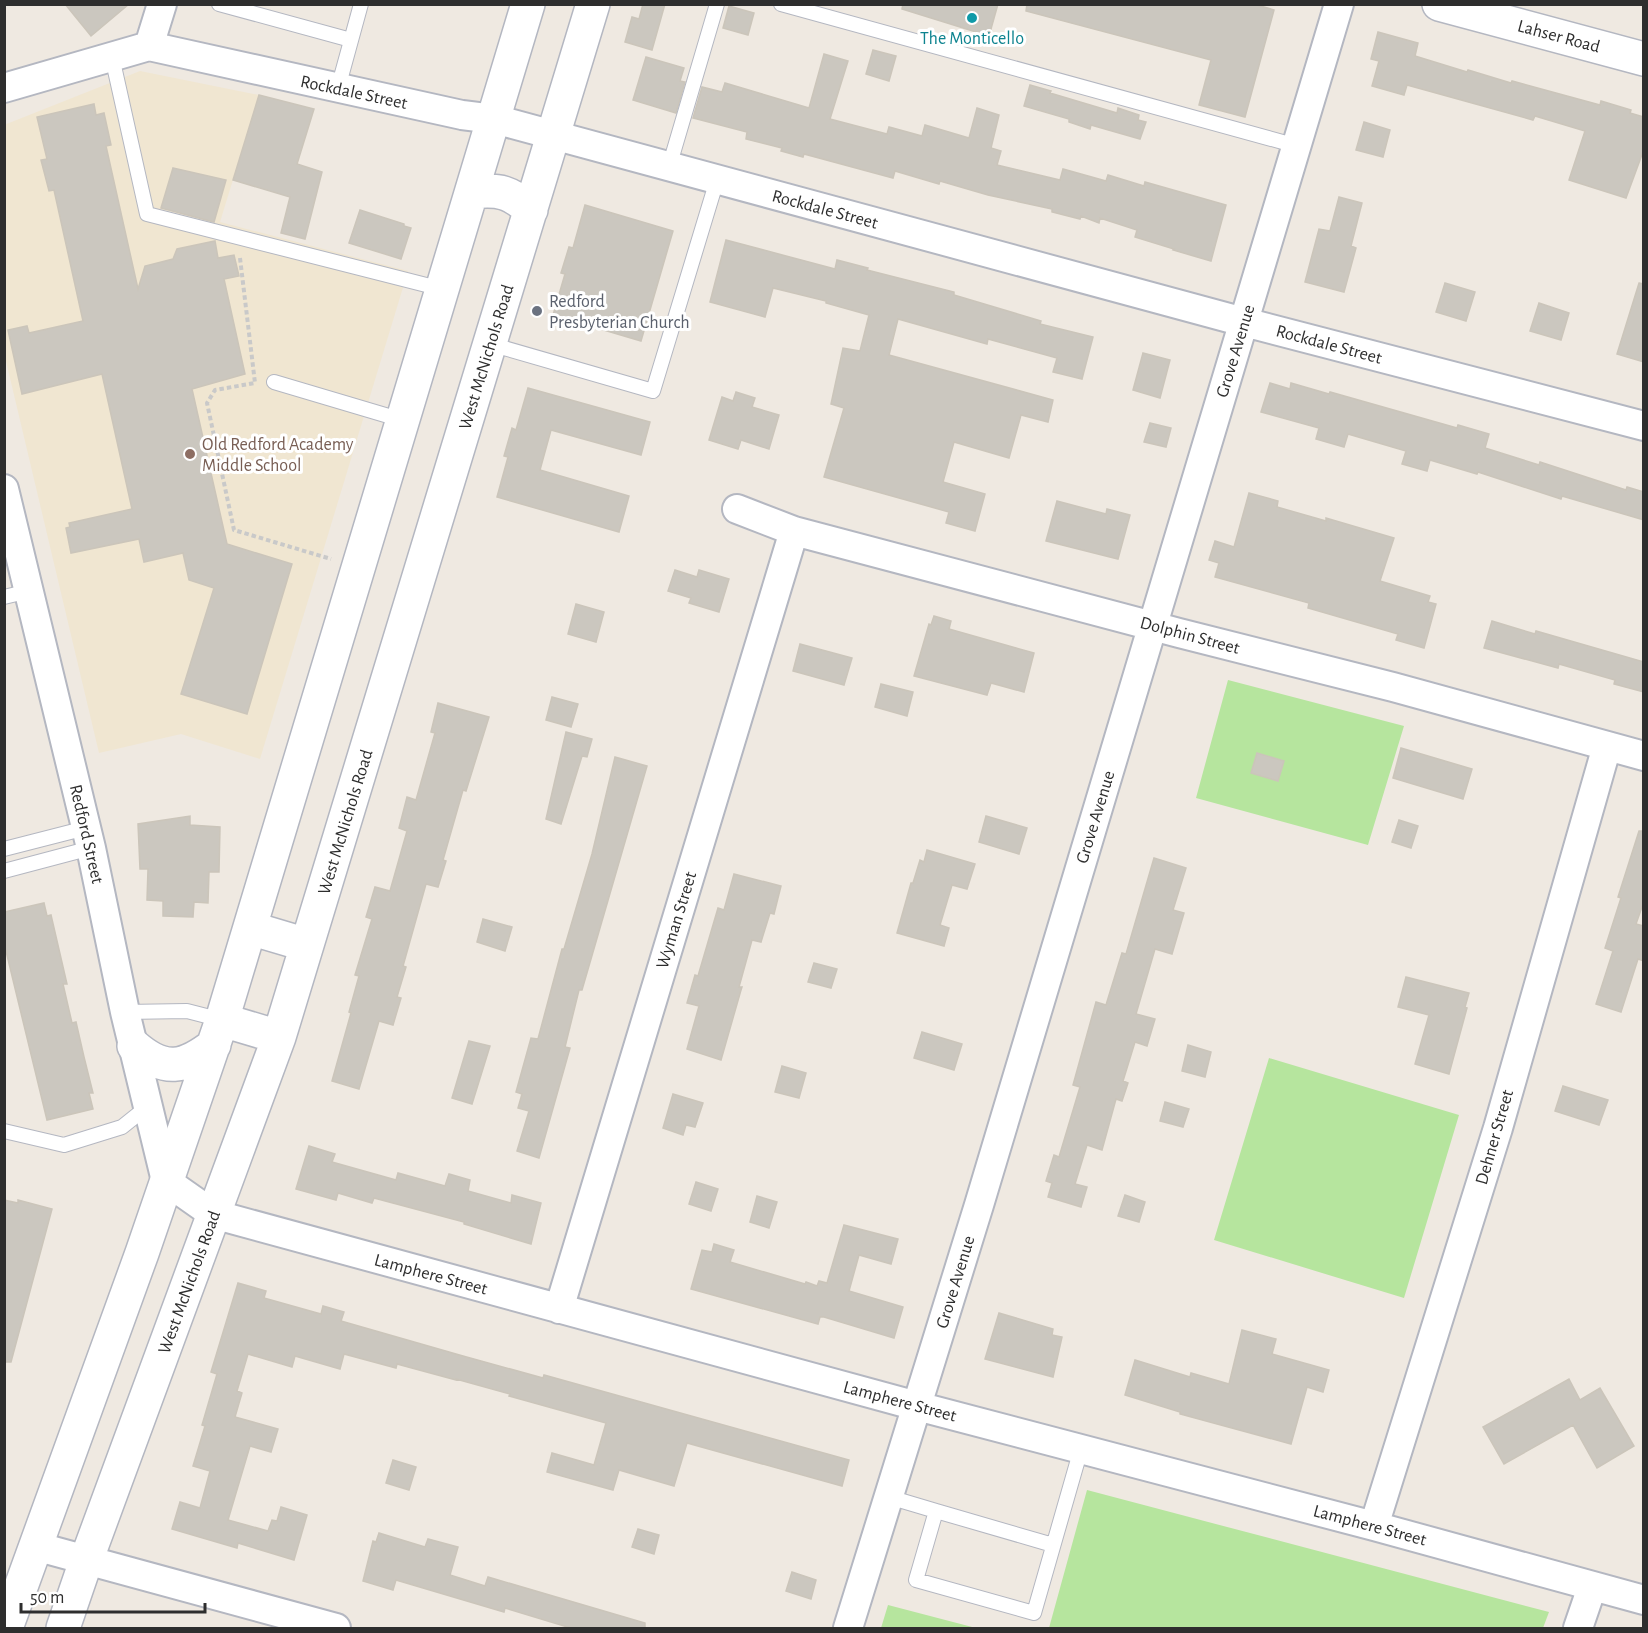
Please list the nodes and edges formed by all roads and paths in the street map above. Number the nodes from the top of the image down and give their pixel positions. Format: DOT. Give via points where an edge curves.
graph roads {
  1 [pos="162,4"];
  2 [pos="219,4"];
  3 [pos="361,4"];
  4 [pos="528,4"];
  5 [pos="593,4"];
  6 [pos="717,4"];
  7 [pos="781,4"];
  8 [pos="1339,4"];
  9 [pos="1439,4"];
  10 [pos="351,40"];
  11 [pos="149,46"];
  12 [pos="112,57"];
  13 [pos="1644,59"];
  14 [pos="4,88"];
  15 [pos="338,88"];
  16 [pos="494,119"];
  17 [pos="553,135"];
  18 [pos="1297,146"];
  19 [pos="669,167"];
  20 [pos="717,180"];
  21 [pos="472,192"];
  22 [pos="531,210"];
  23 [pos="240,258"];
  24 [pos="442,289"];
  25 [pos="1244,322"];
  26 [pos="490,344"];
  27 [pos="274,382"];
  28 [pos="402,420"];
  29 [pos="1644,426"];
  30 [pos="4,489"];
  31 [pos="737,509"];
  32 [pos="794,531"];
  33 [pos="12,555"];
  34 [pos="358,567"];
  35 [pos="17,594"];
  36 [pos="1153,626"];
  37 [pos="1607,746"];
  38 [pos="1644,756"];
  39 [pos="88,838"];
  40 [pos="4,849"];
  41 [pos="4,871"];
  42 [pos="250,928"];
  43 [pos="307,945"];
  44 [pos="125,1012"];
  45 [pos="218,1033"];
  46 [pos="279,1037"];
  47 [pos="134,1046"];
  48 [pos="147,1107"];
  49 [pos="4,1131"];
  50 [pos="166,1181"];
  51 [pos="213,1214"];
  52 [pos="559,1309"];
  53 [pos="917,1406"];
  54 [pos="1081,1449"];
  55 [pos="889,1497"];
  56 [pos="936,1511"];
  57 [pos="1374,1526"];
  58 [pos="1053,1545"];
  59 [pos="35,1546"];
  60 [pos="86,1561"];
  61 [pos="1592,1587"];
  62 [pos="1644,1600"];
  63 [pos="6,1629"];
  64 [pos="63,1629"];
  65 [pos="336,1629"];
  66 [pos="848,1629"];
  67 [pos="1578,1629"];
  1 -- 11 [label="street"];
  2 -- 10 [label="lane"];
  3 -- 10 [label="lane"];
  4 -- 16 [label="main road"];
  5 -- 17 [label="main road, West McNichols Road"];
  6 -- 19 [label="lane"];
  7 -- 18 [label="lane"];
  8 -- 18 [label="street, Grove Avenue"];
  9 -- 13 [label="main road, Lahser Road"];
  10 -- 15 [label="lane"];
  11 -- 12 [label="street, Rockdale Street"];
  11 -- 15 [label="street, Rockdale Street"];
  12 -- 14 [label="street, Rockdale Street"];
  12 -- 24 [label="lane" via="147,214"];
  15 -- 16 [label="street, Rockdale Street"];
  16 -- 17 [label="street, Rockdale Street"];
  16 -- 21 [label="main road"];
  17 -- 19 [label="street, Rockdale Street"];
  17 -- 22 [label="main road, West McNichols Road"];
  18 -- 25 [label="street, Grove Avenue"];
  19 -- 20 [label="street, Rockdale Street"];
  20 -- 25 [label="street, Rockdale Street"];
  20 -- 26 [label="lane" via="653,391"];
  21 -- 22 [label="main road" via="507,193"];
  21 -- 24 [label="main road"];
  22 -- 26 [label="main road, West McNichols Road"];
  23 -- 34 [label="path" via="255,383 215,390 207,403 234,530"];
  24 -- 28 [label="main road"];
  25 -- 29 [label="street, Rockdale Street"];
  25 -- 36 [label="street, Grove Avenue"];
  26 -- 43 [label="main road, West McNichols Road"];
  27 -- 28 [label="lane"];
  28 -- 34 [label="main road"];
  30 -- 33 [label="street, Redford Street"];
  31 -- 32 [label="street, Dolphin Street"];
  32 -- 36 [label="street, Dolphin Street"];
  32 -- 52 [label="street, Wyman Street"];
  33 -- 35 [label="street, Redford Street"];
  34 -- 42 [label="main road"];
  35 -- 39 [label="street, Redford Street"];
  36 -- 37 [label="street, Dolphin Street"];
  36 -- 53 [label="street, Grove Avenue"];
  37 -- 38 [label="street, Dolphin Street"];
  37 -- 57 [label="street, Dehner Street" via="1498,1128"];
  39 -- 40 [label="lane"];
  39 -- 41 [label="lane"];
  39 -- 44 [label="street, Redford Street"];
  42 -- 43 [label="main road"];
  42 -- 45 [label="main road"];
  43 -- 46 [label="main road, West McNichols Road"];
  44 -- 45 [label="lane" via="187,1011"];
  44 -- 47 [label="street, Redford Street"];
  45 -- 46 [label="main road"];
  45 -- 47 [label="main road" via="196,1058 180,1065 156,1061"];
  45 -- 50 [label="main road"];
  46 -- 51 [label="main road, West McNichols Road"];
  47 -- 48 [label="street, Redford Street"];
  48 -- 49 [label="lane" via="122,1127 64,1145"];
  48 -- 50 [label="street, Redford Street"];
  50 -- 51 [label="street, Lamphere Street"];
  50 -- 59 [label="main road"];
  51 -- 52 [label="street, Lamphere Street"];
  51 -- 60 [label="main road, West McNichols Road"];
  52 -- 53 [label="street, Lamphere Street"];
  53 -- 54 [label="street, Lamphere Street"];
  53 -- 55 [label="street, Grove Avenue"];
  54 -- 57 [label="street, Lamphere Street"];
  54 -- 58 [label="lane"];
  55 -- 56 [label="lane"];
  55 -- 66 [label="street, Grove Avenue"];
  56 -- 58 [label="lane"];
  56 -- 58 [label="lane" via="916,1580 1034,1613"];
  57 -- 61 [label="street, Lamphere Street"];
  59 -- 60 [label="street"];
  59 -- 63 [label="main road"];
  60 -- 64 [label="main road, West McNichols Road"];
  60 -- 65 [label="street"];
  61 -- 62 [label="street, Lamphere Street"];
  61 -- 67 [label="street"];
}
